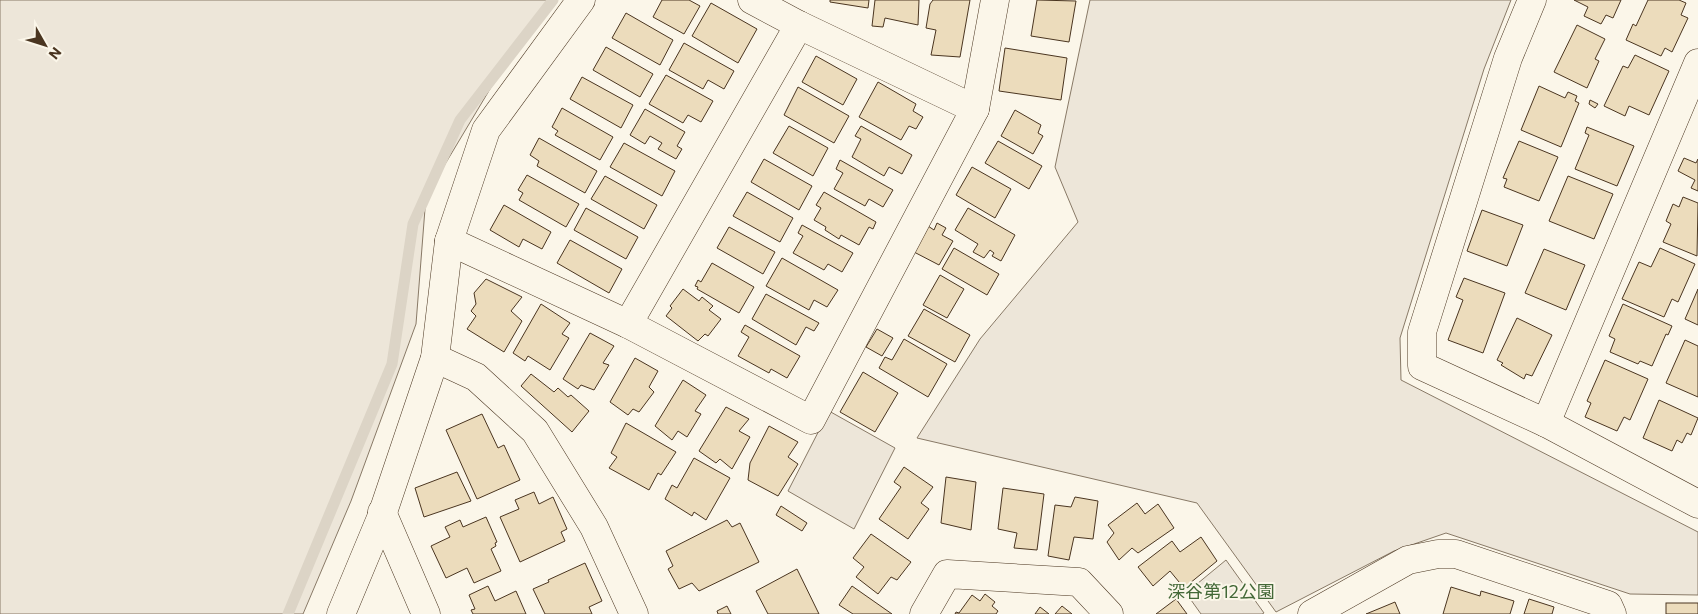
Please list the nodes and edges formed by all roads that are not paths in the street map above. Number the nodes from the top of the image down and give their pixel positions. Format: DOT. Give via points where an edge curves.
graph roads {
  1 [pos="581,0"];
  2 [pos="752,0"];
  3 [pos="995,0"];
  4 [pos="1532,0"];
  5 [pos="799,25"];
  6 [pos="1695,77"];
  7 [pos="975,109"];
  8 [pos="449,241"];
  9 [pos="628,324"];
  10 [pos="435,358"];
  11 [pos="1546,423"];
  12 [pos="1696,498"];
  13 [pos="382,512"];
  14 [pos="341,614"];
  15 [pos="426,614"];
  16 [pos="634,614"];
  17 [pos="924,614"];
  18 [pos="1109,614"];
  19 [pos="1312,614"];
  20 [pos="1612,614"];
  1 -- 8 [label="street" via="486,130"];
  2 -- 5 [label="street"];
  3 -- 7 [label="street"];
  4 -- 11 [label="street" via="1508,58 1422,332 1422,366"];
  5 -- 7 [label="street"];
  5 -- 9 [label="street"];
  6 -- 11 [label="street"];
  7 -- 9 [label="street" via="811,420"];
  8 -- 9 [label="street"];
  8 -- 10 [label="street"];
  10 -- 13 [label="street"];
  10 -- 16 [label="street" via="476,378 534,431 594,527"];
  11 -- 12 [label="street"];
  13 -- 14 [label="street"];
  13 -- 15 [label="street"];
  17 -- 18 [label="street" via="947,574 1079,582"];
  19 -- 20 [label="street" via="1408,560 1438,554 1456,554 1608,606"];
}
